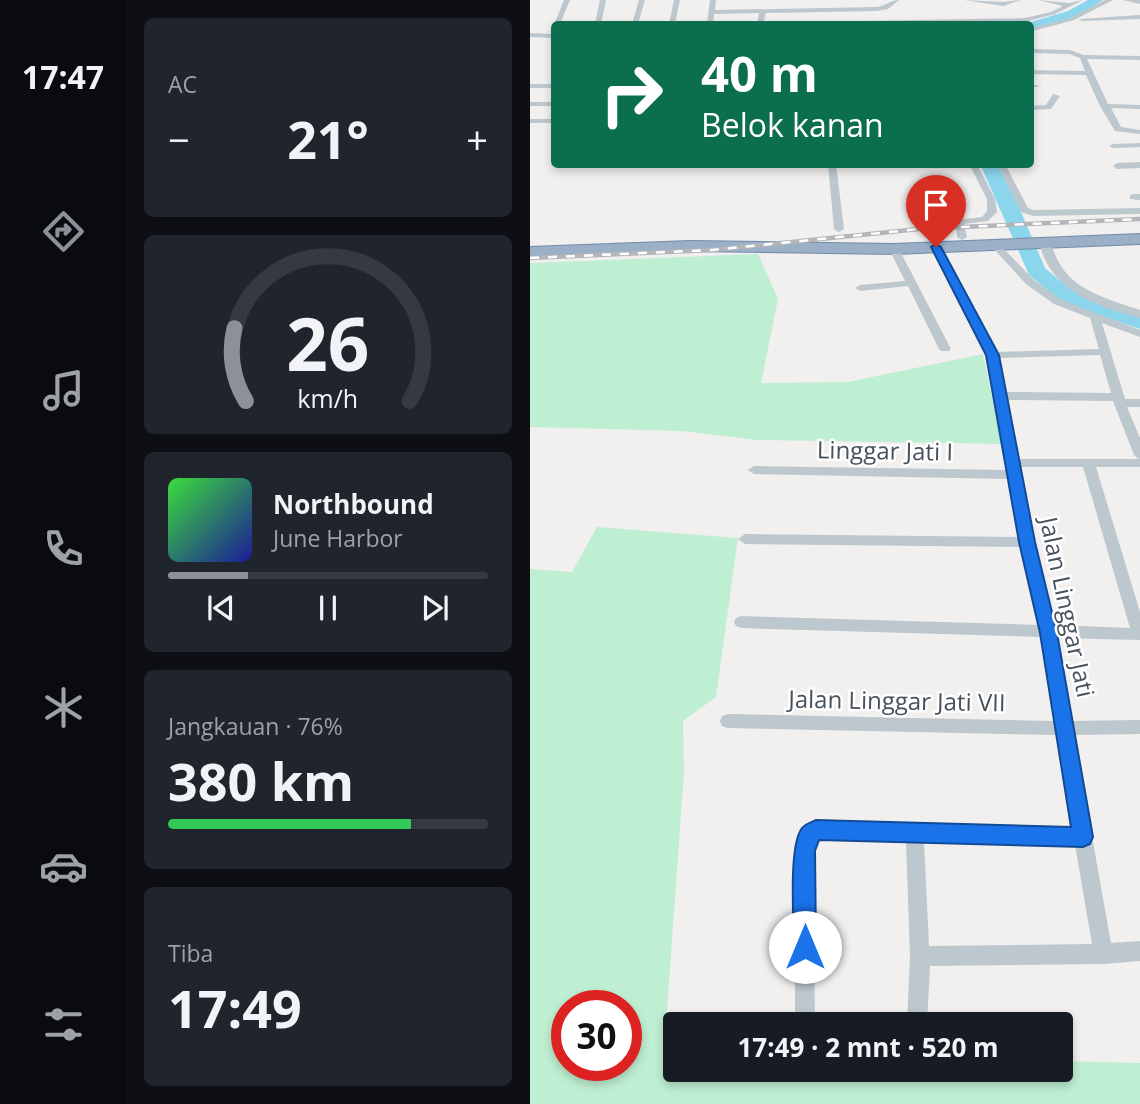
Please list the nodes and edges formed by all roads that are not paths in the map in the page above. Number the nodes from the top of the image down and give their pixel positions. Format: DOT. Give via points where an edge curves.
graph roads {
  1 [pos="567,0"];
  2 [pos="604,0"];
  3 [pos="642,0"];
  4 [pos="677,0"];
  5 [pos="713,0"];
  6 [pos="750,0"];
  7 [pos="896,0"];
  8 [pos="967,0"];
  9 [pos="1018,0"];
  10 [pos="1041,0"];
  11 [pos="1080,0"];
  12 [pos="1110,0"];
  13 [pos="1126,0"];
  14 [pos="1140,2"];
  15 [pos="1073,5"];
  16 [pos="748,11"];
  17 [pos="763,11"];
  18 [pos="712,12"];
  19 [pos="1140,17"];
  20 [pos="1072,19"];
  21 [pos="1026,20"];
  22 [pos="558,21"];
  23 [pos="599,21"];
  24 [pos="636,21"];
  25 [pos="673,21"];
  26 [pos="710,21"];
  27 [pos="761,21"];
  28 [pos="988,21"];
  29 [pos="1022,21"];
  30 [pos="1034,29"];
  31 [pos="551,34"];
  32 [pos="530,36"];
  33 [pos="1034,51"];
  34 [pos="1084,57"];
  35 [pos="1139,60"];
  36 [pos="1034,72"];
  37 [pos="1091,73"];
  38 [pos="530,86"];
  39 [pos="551,86"];
  40 [pos="1056,96"];
  41 [pos="530,104"];
  42 [pos="551,104"];
  43 [pos="1104,106"];
  44 [pos="1140,107"];
  45 [pos="1034,108"];
  46 [pos="530,121"];
  47 [pos="551,121"];
  48 [pos="1140,132"];
  49 [pos="1140,145"];
  50 [pos="1113,146"];
  51 [pos="1140,165"];
  52 [pos="1117,166"];
  53 [pos="832,168"];
  54 [pos="975,168"];
  55 [pos="1003,168"];
  56 [pos="1140,211"];
  57 [pos="839,229"];
  58 [pos="1140,232"];
  59 [pos="962,237"];
  60 [pos="1043,239"];
  61 [pos="1140,239"];
  62 [pos="996,241"];
  63 [pos="530,243"];
  64 [pos="691,243"];
  65 [pos="936,247"];
  66 [pos="894,250"];
  67 [pos="530,252"];
  68 [pos="912,283"];
  69 [pos="860,288"];
  70 [pos="1140,314"];
  71 [pos="1095,318"];
  72 [pos="1140,334"];
  73 [pos="945,349"];
  74 [pos="1104,352"];
  75 [pos="992,355"];
  76 [pos="1001,396"];
  77 [pos="1119,400"];
  78 [pos="1140,403"];
  79 [pos="1140,454"];
  80 [pos="1140,463"];
  81 [pos="1088,464"];
  82 [pos="1014,469"];
  83 [pos="754,470"];
  84 [pos="745,540"];
  85 [pos="1027,542"];
  86 [pos="741,622"];
  87 [pos="1048,633"];
  88 [pos="1139,634"];
  89 [pos="728,721"];
  90 [pos="1140,727"];
  91 [pos="1066,728"];
  92 [pos="915,834"];
  93 [pos="1083,837"];
  94 [pos="1140,951"];
  95 [pos="1103,954"];
  96 [pos="920,956"];
  97 [pos="805,1012"];
  98 [pos="918,1012"];
  1 -- 22 [label="street"];
  2 -- 23 [label="street"];
  3 -- 24 [label="street"];
  4 -- 25 [label="street"];
  5 -- 18 [label="street"];
  6 -- 16 [label="street"];
  7 -- 17 [label="street" via="876,9"];
  8 -- 9 [label="street" via="1003,4"];
  10 -- 15 [label="street"];
  11 -- 15 [label="street"];
  12 -- 20 [label="street"];
  13 -- 14 [label="street"];
  15 -- 21 [label="street"];
  16 -- 17 [label="street"];
  16 -- 18 [label="street"];
  17 -- 27 [label="street"];
  18 -- 26 [label="street"];
  19 -- 20 [label="street"];
  20 -- 30 [label="street"];
  21 -- 28 [label="street"];
  21 -- 29 [label="street"];
  31 -- 32 [label="street"];
  33 -- 34 [label="street"];
  34 -- 35 [label="street"];
  34 -- 37 [label="street"];
  36 -- 37 [label="street"];
  37 -- 43 [label="street"];
  38 -- 39 [label="street"];
  40 -- 45 [label="street" via="1048,107"];
  41 -- 42 [label="street"];
  43 -- 44 [label="street"];
  43 -- 48 [label="street" via="1118,130"];
  46 -- 47 [label="street"];
  49 -- 50 [label="street"];
  51 -- 52 [label="street"];
  53 -- 57 [label="street"];
  54 -- 59 [label="street" via="991,199 992,212 985,219 959,222"];
  55 -- 56 [label="street" via="1024,210 1033,213"];
  58 -- 60 [label="highway"];
  59 -- 62 [label="highway"];
  59 -- 64 [label="highway"];
  60 -- 61 [label="highway"];
  60 -- 62 [label="highway"];
  60 -- 70 [label="street" via="1053,268 1071,285"];
  62 -- 65 [label="highway"];
  62 -- 71 [label="street" via="1030,282"];
  63 -- 64 [label="highway"];
  64 -- 66 [label="highway"];
  64 -- 67 [label="highway"];
  65 -- 66 [label="highway"];
  65 -- 75 [label="street, Jalan Linggar Jati"];
  66 -- 68 [label="street"];
  68 -- 69 [label="street"];
  68 -- 73 [label="street"];
  71 -- 72 [label="street"];
  71 -- 74 [label="street"];
  74 -- 75 [label="street"];
  74 -- 77 [label="street"];
  75 -- 76 [label="street, Jalan Linggar Jati"];
  76 -- 77 [label="street"];
  76 -- 82 [label="street, Jalan Linggar Jati"];
  77 -- 78 [label="street"];
  77 -- 79 [label="street"];
  80 -- 81 [label="street, Linggar Jati I"];
  81 -- 82 [label="street, Linggar Jati I"];
  81 -- 88 [label="street"];
  82 -- 83 [label="street, Linggar Jati I"];
  82 -- 85 [label="street, Jalan Linggar Jati"];
  84 -- 85 [label="street"];
  85 -- 87 [label="street, Jalan Linggar Jati"];
  86 -- 87 [label="street"];
  87 -- 88 [label="street"];
  87 -- 91 [label="street, Jalan Linggar Jati"];
  89 -- 91 [label="street, Jalan Linggar Jati VII"];
  90 -- 91 [label="street, Jalan Linggar Jati VII"];
  91 -- 93 [label="street, Jalan Linggar Jati"];
  92 -- 93 [label="street"];
  92 -- 96 [label="street"];
  92 -- 97 [label="street" via="819,829 809,835 804,851"];
  93 -- 95 [label="street, Jalan Linggar Jati"];
  94 -- 95 [label="street"];
  95 -- 96 [label="street"];
  96 -- 98 [label="street"];
}
